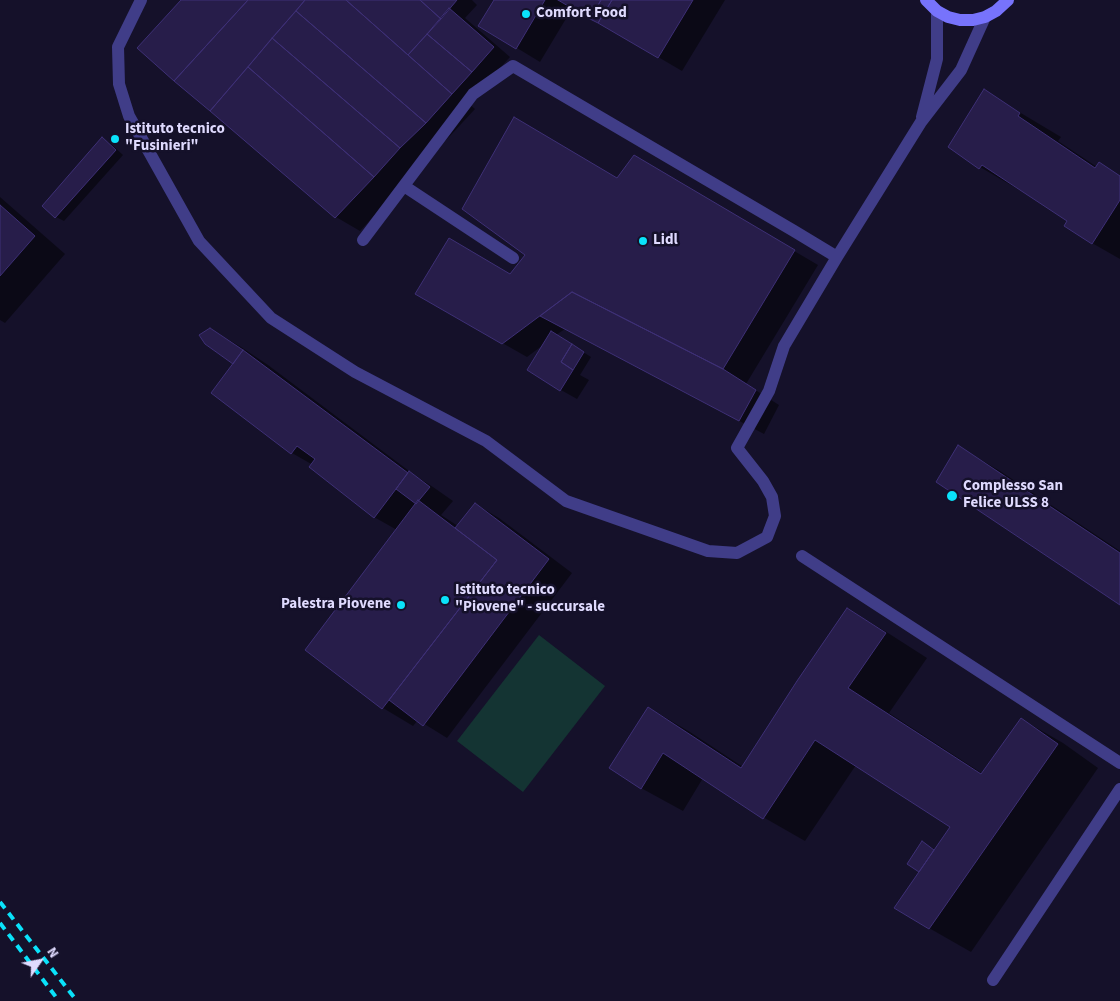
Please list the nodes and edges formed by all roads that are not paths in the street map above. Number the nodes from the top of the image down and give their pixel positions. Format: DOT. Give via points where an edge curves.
graph roads {
  1 [pos="141,0"];
  2 [pos="926,0"];
  3 [pos="1008,0"];
  4 [pos="937,11"];
  5 [pos="985,17"];
  6 [pos="921,122"];
  7 [pos="404,186"];
  8 [pos="363,240"];
  9 [pos="837,257"];
  10 [pos="513,258"];
  11 [pos="802,556"];
  12 [pos="1120,763"];
  13 [pos="1120,789"];
  14 [pos="993,980"];
  1 -- 9 [label="lane" via="118,46 119,84 129,116 199,241 272,318 355,372 486,441 566,501 708,551 737,552 768,538 775,516 772,497 737,448 769,390 784,346"];
  2 -- 4 [label="main road"];
  3 -- 5 [label="main road"];
  4 -- 5 [label="main road" via="960,20"];
  4 -- 6 [label="lane" via="937,60"];
  5 -- 6 [label="lane" via="961,70"];
  6 -- 9 [label="lane"];
  7 -- 8 [label="lane"];
  7 -- 9 [label="lane" via="473,94 513,66"];
  7 -- 10 [label="lane"];
  11 -- 12 [label="lane"];
  13 -- 14 [label="lane"];
}
